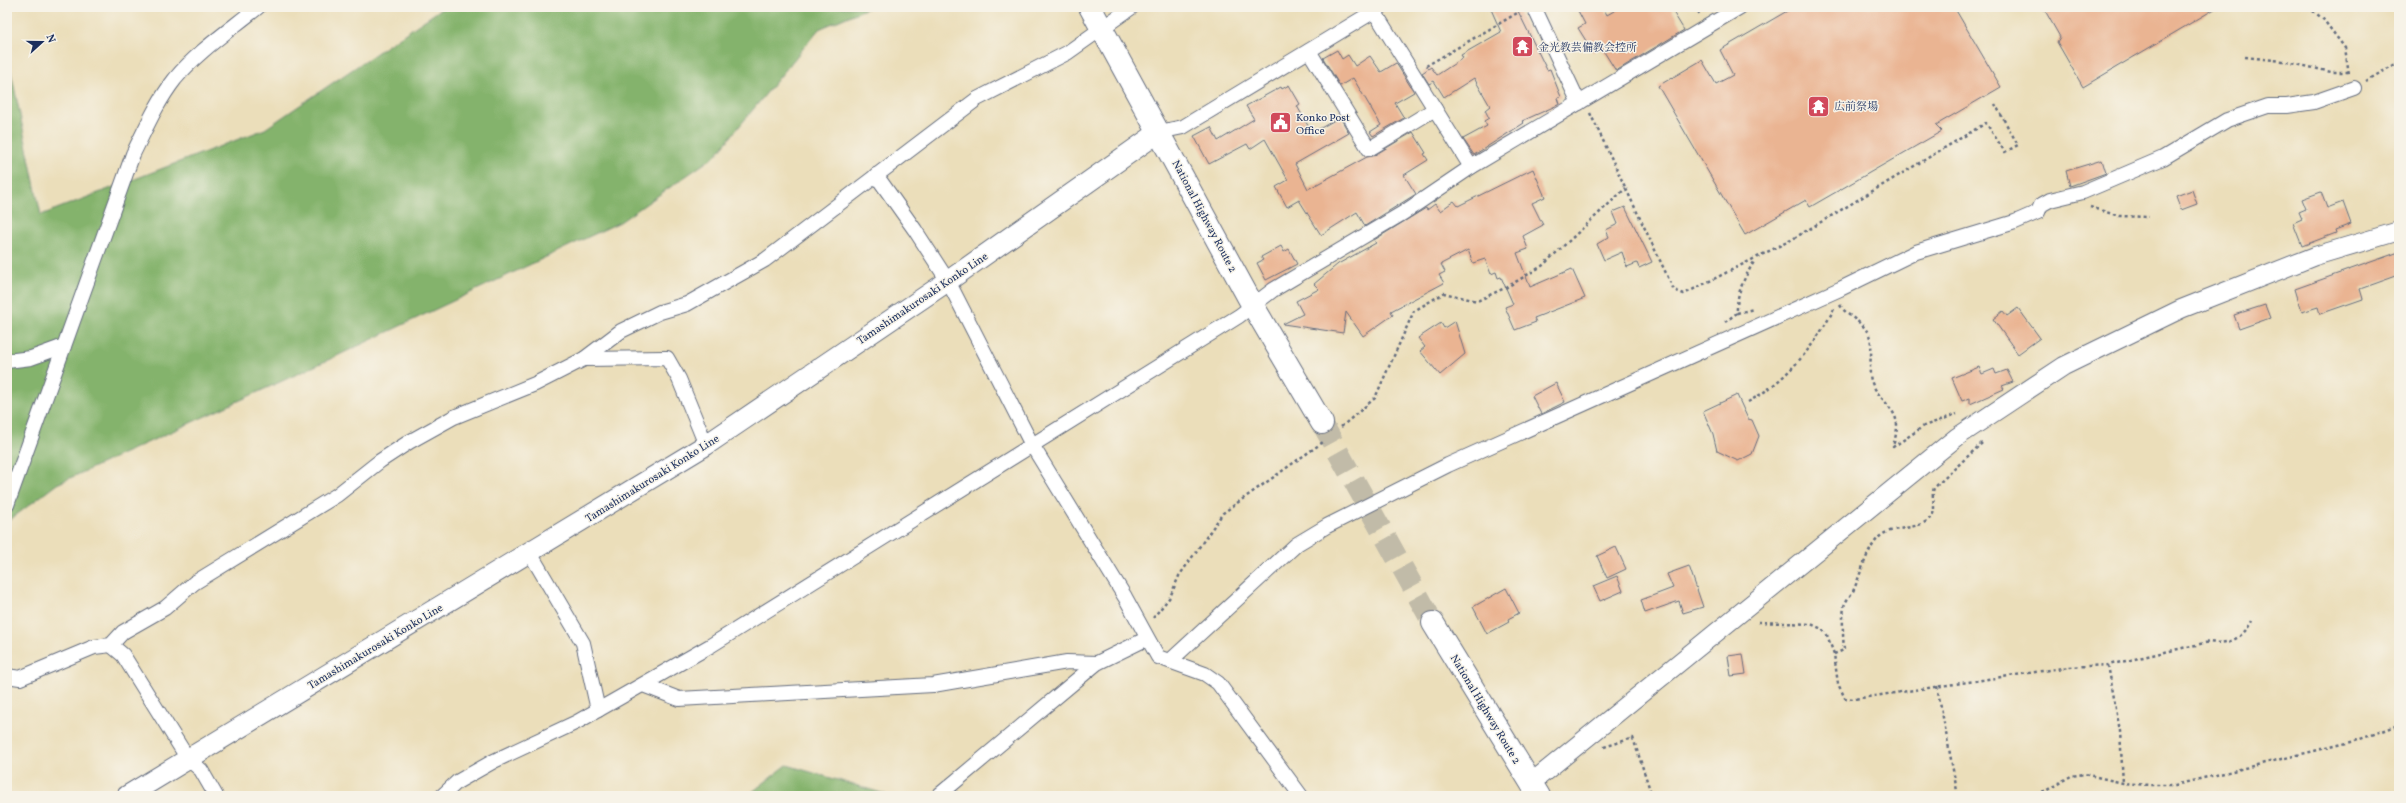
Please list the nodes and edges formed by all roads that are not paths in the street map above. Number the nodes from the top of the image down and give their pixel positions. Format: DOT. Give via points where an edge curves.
graph roads {
  1 [pos="258,7"];
  2 [pos="1090,7"];
  3 [pos="1132,7"];
  4 [pos="1740,7"];
  5 [pos="1378,9"];
  6 [pos="1528,9"];
  7 [pos="1102,30"];
  8 [pos="1309,51"];
  9 [pos="2354,88"];
  10 [pos="1581,102"];
  11 [pos="1435,109"];
  12 [pos="1159,132"];
  13 [pos="1471,167"];
  14 [pos="876,175"];
  15 [pos="2399,231"];
  16 [pos="948,281"];
  17 [pos="1252,304"];
  18 [pos="64,346"];
  19 [pos="584,359"];
  20 [pos="7,361"];
  21 [pos="1330,430"];
  22 [pos="706,445"];
  23 [pos="1032,445"];
  24 [pos="7,505"];
  25 [pos="530,553"];
  26 [pos="1433,623"];
  27 [pos="1144,634"];
  28 [pos="111,645"];
  29 [pos="1170,662"];
  30 [pos="1097,663"];
  31 [pos="7,676"];
  32 [pos="643,685"];
  33 [pos="598,710"];
  34 [pos="188,759"];
  35 [pos="1535,790"];
  36 [pos="127,796"];
  37 [pos="216,796"];
  38 [pos="442,796"];
  39 [pos="938,796"];
  40 [pos="1301,796"];
  1 -- 18 [label="street" via="208,47 175,79 156,107 133,154"];
  2 -- 7 [label="highway, National Highway Route 2"];
  3 -- 7 [label="street"];
  4 -- 10 [label="street"];
  5 -- 8 [label="street"];
  5 -- 11 [label="street"];
  6 -- 10 [label="street"];
  7 -- 12 [label="highway, National Highway Route 2"];
  7 -- 14 [label="street" via="1067,53 976,99"];
  8 -- 11 [label="street" via="1369,149"];
  8 -- 12 [label="street" via="1183,128"];
  9 -- 29 [label="street" via="2314,102 2268,106 2227,120 2156,161 2083,192 2050,200 2042,205 2038,212 2015,222 1916,252 1840,289 1448,466 1326,526 1297,544"];
  10 -- 13 [label="street"];
  11 -- 13 [label="street"];
  12 -- 16 [label="main road, Tamashimakurosaki Konko Line"];
  12 -- 17 [label="highway, National Highway Route 2"];
  13 -- 17 [label="street" via="1403,213"];
  14 -- 16 [label="street"];
  14 -- 19 [label="street" via="765,260 687,304 660,312 621,331"];
  15 -- 35 [label="street" via="2315,256 2181,309 2064,366 1958,437 1826,542"];
  16 -- 22 [label="main road, Tamashimakurosaki Konko Line"];
  16 -- 23 [label="street"];
  17 -- 21 [label="highway, National Highway Route 2"];
  17 -- 23 [label="street" via="1239,316"];
  18 -- 20 [label="street" via="31,358"];
  18 -- 24 [label="street"];
  19 -- 22 [label="street" via="667,358 679,379"];
  19 -- 28 [label="street" via="535,384 454,417 410,442 380,461 337,495 194,583 165,608 123,632"];
  22 -- 25 [label="main road, Tamashimakurosaki Konko Line"];
  23 -- 27 [label="street"];
  23 -- 32 [label="street"];
  25 -- 33 [label="street" via="583,643"];
  25 -- 34 [label="main road, Tamashimakurosaki Konko Line"];
  26 -- 35 [label="highway, National Highway Route 2"];
  27 -- 29 [label="street" via="1158,657"];
  27 -- 30 [label="street"];
  28 -- 31 [label="street" via="94,647 20,678"];
  28 -- 34 [label="street" via="123,655"];
  29 -- 40 [label="street" via="1205,674 1218,683"];
  30 -- 32 [label="street" via="1067,662 933,685 679,699"];
  30 -- 39 [label="street"];
  32 -- 33 [label="street"];
  33 -- 38 [label="street" via="457,782"];
  34 -- 36 [label="main road, Tamashimakurosaki Konko Line"];
  34 -- 37 [label="street" via="200,770"];
}
